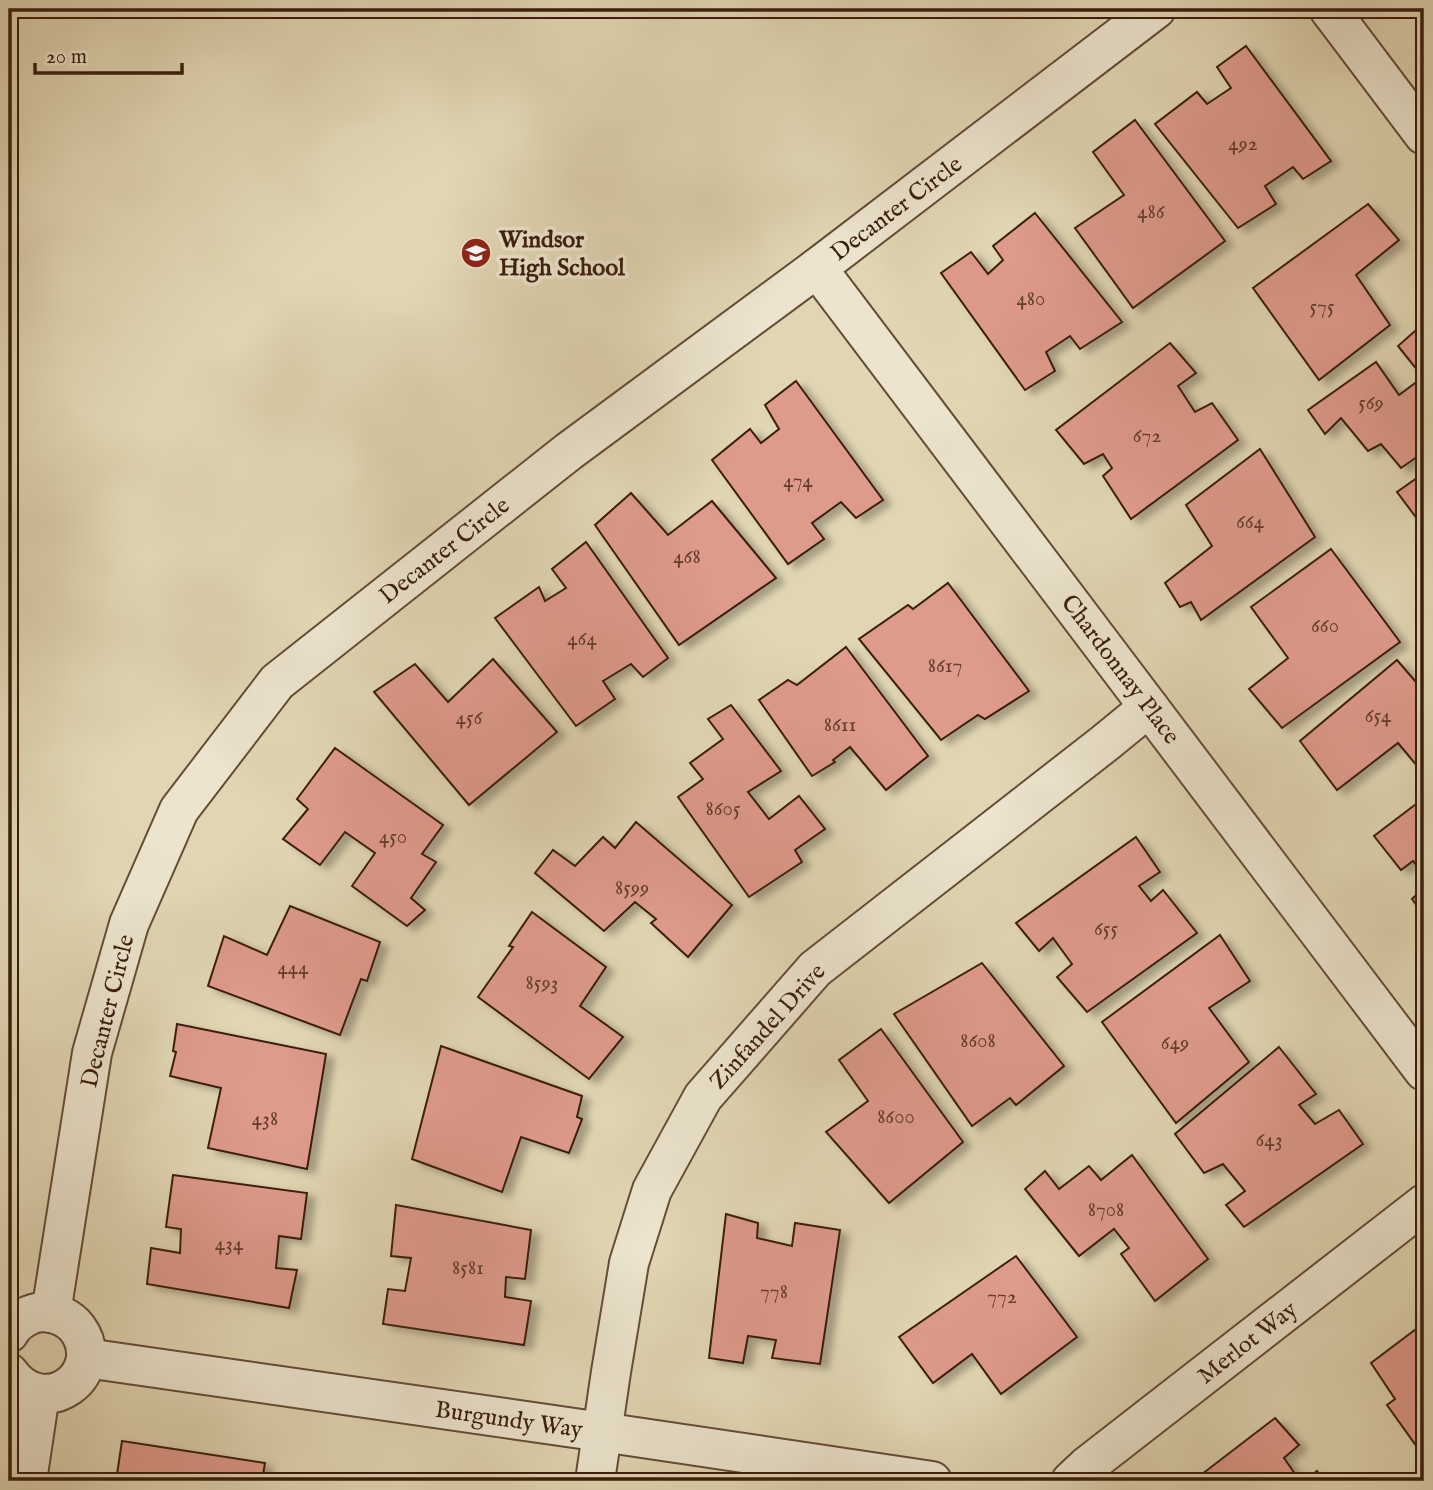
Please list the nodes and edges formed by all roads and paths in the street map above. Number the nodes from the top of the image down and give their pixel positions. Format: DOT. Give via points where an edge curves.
graph roads {
  1 [pos="1156,9"];
  2 [pos="1329,9"];
  3 [pos="1424,135"];
  4 [pos="817,268"];
  5 [pos="1149,707"];
  6 [pos="1424,1070"];
  7 [pos="1424,1204"];
  8 [pos="51,1313"];
  9 [pos="9,1333"];
  10 [pos="86,1359"];
  11 [pos="9,1373"];
  12 [pos="40,1394"];
  13 [pos="602,1432"];
  14 [pos="27,1481"];
  15 [pos="595,1481"];
  16 [pos="932,1481"];
  17 [pos="1071,1481"];
  1 -- 4 [label="street, Decanter Circle"];
  2 -- 3 [label="street"];
  4 -- 5 [label="street, Chardonnay Place"];
  4 -- 8 [label="street, Decanter Circle" via="568,452 277,682 179,810 129,924 92,1053"];
  5 -- 6 [label="street, Chardonnay Place"];
  5 -- 13 [label="street, Zinfandel Drive" via="815,969 703,1097 652,1190 629,1263"];
  7 -- 17 [label="street, Merlot Way"];
  8 -- 9 [label="street" via="29,1315"];
  8 -- 10 [label="street" via="74,1324"];
  10 -- 12 [label="street" via="75,1382 53,1394"];
  10 -- 13 [label="street, Burgundy Way"];
  11 -- 12 [label="street" via="16,1383"];
  12 -- 14 [label="street"];
  13 -- 15 [label="street, Zinfandel Drive"];
  13 -- 16 [label="street, Burgundy Way"];
}
